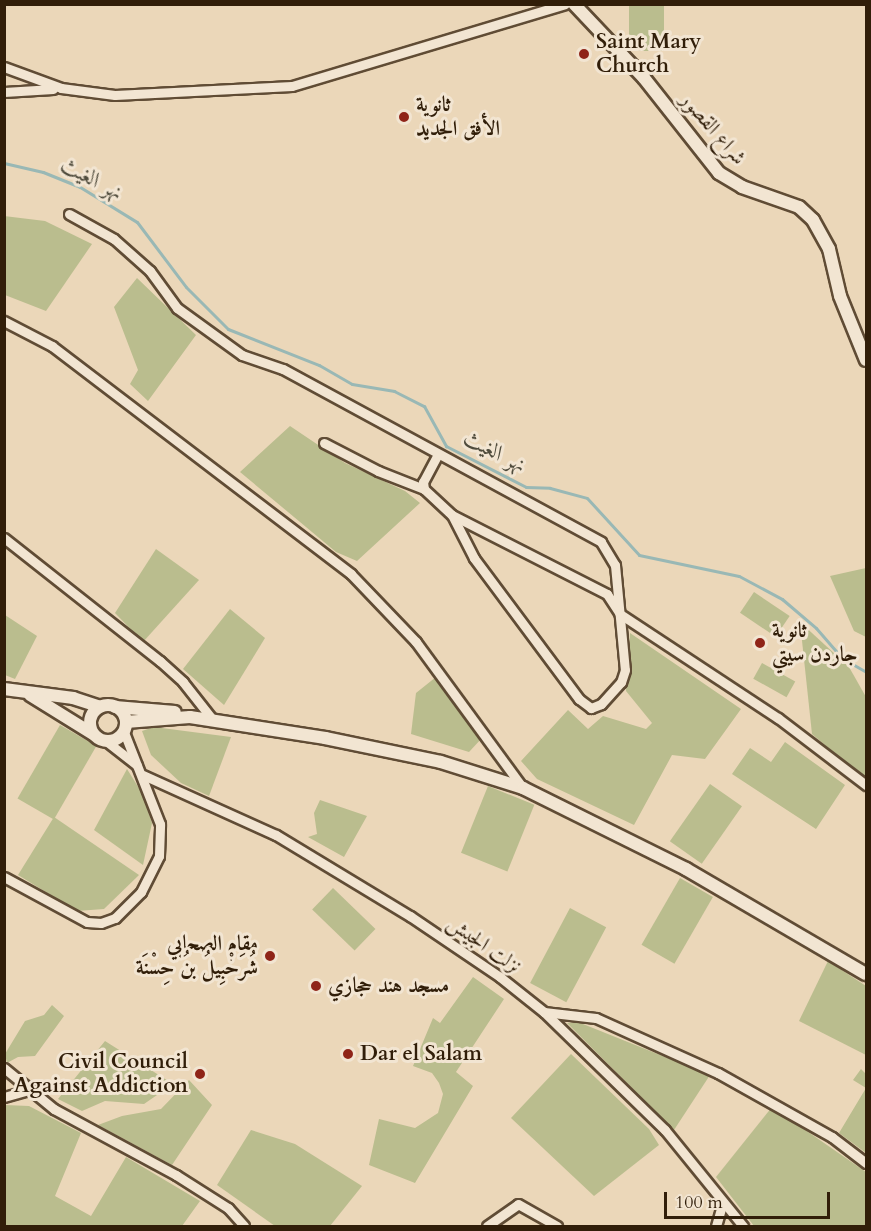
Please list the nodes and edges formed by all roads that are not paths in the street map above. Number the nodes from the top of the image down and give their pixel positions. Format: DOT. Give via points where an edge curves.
graph roads {
  1 [pos="565,4"];
  2 [pos="574,4"];
  3 [pos="4,67"];
  4 [pos="61,88"];
  5 [pos="4,92"];
  6 [pos="69,214"];
  7 [pos="4,321"];
  8 [pos="867,360"];
  9 [pos="324,443"];
  10 [pos="438,454"];
  11 [pos="424,489"];
  12 [pos="452,516"];
  13 [pos="4,538"];
  14 [pos="620,614"];
  15 [pos="4,689"];
  16 [pos="30,695"];
  17 [pos="100,707"];
  18 [pos="115,707"];
  19 [pos="190,717"];
  20 [pos="213,720"];
  21 [pos="125,727"];
  22 [pos="93,734"];
  23 [pos="106,741"];
  24 [pos="137,765"];
  25 [pos="143,775"];
  26 [pos="867,785"];
  27 [pos="523,788"];
  28 [pos="4,878"];
  29 [pos="867,974"];
  30 [pos="544,1012"];
  31 [pos="4,1068"];
  32 [pos="28,1090"];
  33 [pos="4,1097"];
  34 [pos="867,1163"];
  35 [pos="723,1202"];
  36 [pos="244,1227"];
  37 [pos="487,1227"];
  38 [pos="557,1227"];
  39 [pos="716,1227"];
  40 [pos="743,1227"];
  1 -- 4 [label="street" via="292,86 115,95"];
  2 -- 8 [label="street, شراع القصور" via="644,78 719,173 742,187 798,207 813,220 830,249 840,296"];
  3 -- 4 [label="street"];
  4 -- 5 [label="street"];
  6 -- 10 [label="street" via="114,239 150,271 177,308 242,355 283,369"];
  7 -- 27 [label="street" via="52,346 351,574 416,642"];
  9 -- 11 [label="street"];
  10 -- 11 [label="street" via="423,482"];
  10 -- 14 [label="street" via="601,542 615,565"];
  11 -- 12 [label="street"];
  12 -- 14 [label="street" via="607,594"];
  12 -- 14 [label="street" via="474,558 588,707 601,704 624,678"];
  13 -- 20 [label="street" via="160,661 183,682"];
  14 -- 26 [label="street" via="778,718"];
  15 -- 16 [label="street"];
  16 -- 17 [label="street" via="58,696"];
  16 -- 22 [label="street"];
  17 -- 18 [label="street"];
  17 -- 22 [label="street" via="91,716"];
  18 -- 19 [label="street" via="146,707"];
  18 -- 21 [label="street"];
  19 -- 20 [label="street"];
  19 -- 21 [label="street"];
  20 -- 27 [label="street" via="441,762"];
  21 -- 23 [label="street"];
  21 -- 24 [label="street"];
  22 -- 23 [label="street"];
  23 -- 24 [label="street"];
  24 -- 25 [label="street"];
  25 -- 28 [label="street" via="160,824 159,856 149,881 124,911 101,923 78,920"];
  25 -- 30 [label="street, نزلت الجيش" via="287,841 410,916"];
  27 -- 29 [label="street" via="613,830"];
  30 -- 34 [label="street" via="596,1018 718,1073 832,1137"];
  30 -- 35 [label="street, نزلت الجيش" via="665,1130"];
  31 -- 32 [label="street"];
  32 -- 33 [label="street"];
  32 -- 36 [label="street" via="54,1109 176,1175 228,1208"];
  35 -- 39 [label="street"];
  35 -- 40 [label="street, نزلت الجيش"];
  37 -- 38 [label="street" via="518,1204"];
}
